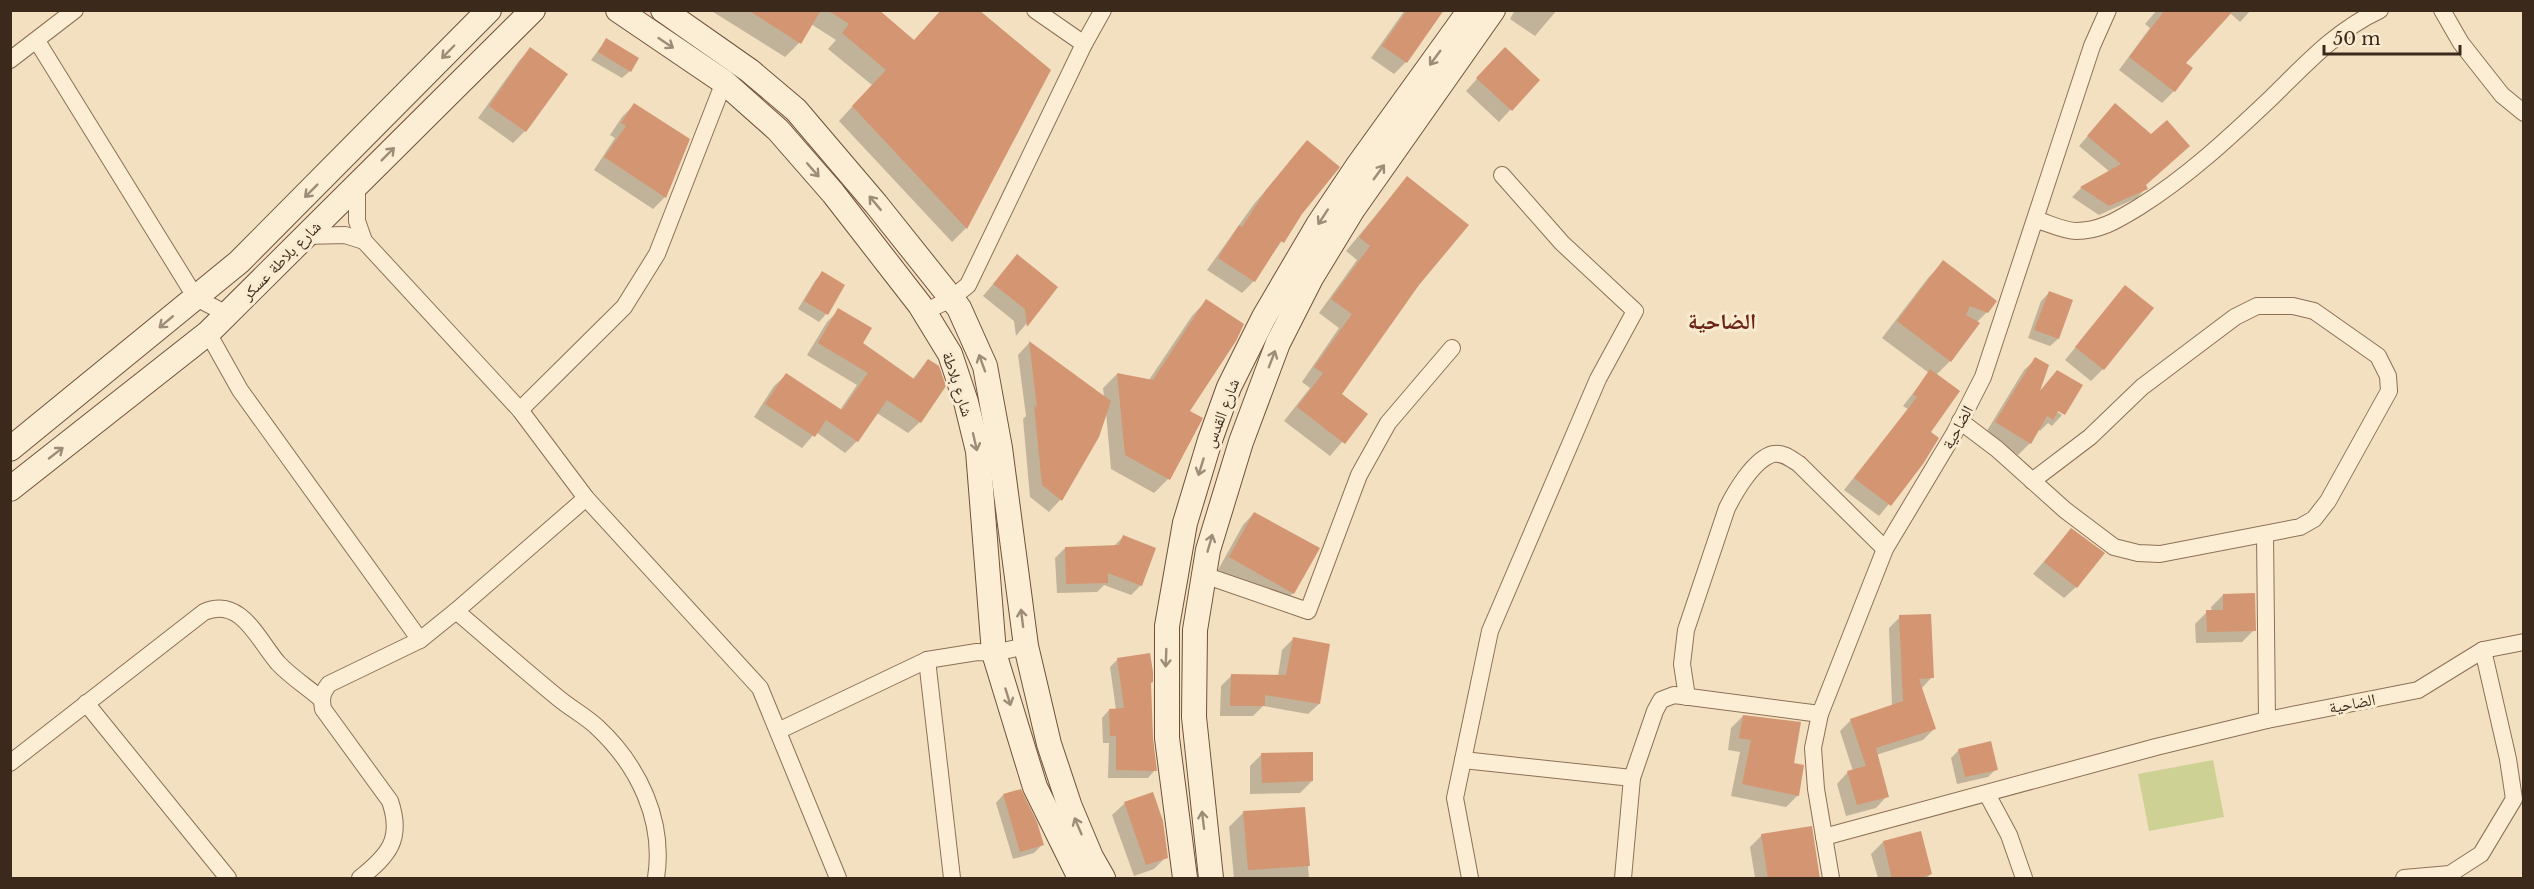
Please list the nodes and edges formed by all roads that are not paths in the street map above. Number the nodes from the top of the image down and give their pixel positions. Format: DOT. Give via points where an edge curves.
graph roads {
  1 [pos="75,10"];
  2 [pos="489,10"];
  3 [pos="533,10"];
  4 [pos="618,10"];
  5 [pos="663,10"];
  6 [pos="1035,10"];
  7 [pos="1102,10"];
  8 [pos="1470,10"];
  9 [pos="1493,10"];
  10 [pos="2108,10"];
  11 [pos="2380,10"];
  12 [pos="2442,10"];
  13 [pos="37,41"];
  14 [pos="1084,44"];
  15 [pos="10,60"];
  16 [pos="724,82"];
  17 [pos="2523,113"];
  18 [pos="1502,175"];
  19 [pos="357,186"];
  20 [pos="2037,219"];
  21 [pos="306,236"];
  22 [pos="364,241"];
  23 [pos="196,298"];
  24 [pos="951,299"];
  25 [pos="924,312"];
  26 [pos="227,314"];
  27 [pos="208,333"];
  28 [pos="1452,348"];
  29 [pos="520,410"];
  30 [pos="1960,421"];
  31 [pos="10,449"];
  32 [pos="2032,481"];
  33 [pos="10,489"];
  34 [pos="586,498"];
  35 [pos="2265,534"];
  36 [pos="1885,549"];
  37 [pos="1204,575"];
  38 [pos="456,611"];
  39 [pos="420,640"];
  40 [pos="2523,642"];
  41 [pos="1026,646"];
  42 [pos="2483,650"];
  43 [pos="994,653"];
  44 [pos="927,660"];
  45 [pos="1687,697"];
  46 [pos="321,699"];
  47 [pos="86,703"];
  48 [pos="1820,714"];
  49 [pos="2267,720"];
  50 [pos="778,731"];
  51 [pos="1462,760"];
  52 [pos="10,763"];
  53 [pos="1632,778"];
  54 [pos="1987,794"];
  55 [pos="1824,837"];
  56 [pos="228,879"];
  57 [pos="360,879"];
  58 [pos="656,879"];
  59 [pos="838,879"];
  60 [pos="952,879"];
  61 [pos="1080,879"];
  62 [pos="1103,879"];
  63 [pos="1185,879"];
  64 [pos="1211,879"];
  65 [pos="1470,879"];
  66 [pos="1623,879"];
  67 [pos="1831,879"];
  68 [pos="2024,879"];
  69 [pos="2404,879"];
  1 -- 13 [label="street"];
  2 -- 23 [label="main road, شارع بلاطة عسكر, one-way" via="247,253"];
  19 -- 3 [label="main road, شارع بلاطة عسكر, one-way"];
  4 -- 16 [label="main road, شارع بلاطة, one-way"];
  24 -- 5 [label="main road, شارع بلاطة, one-way" via="796,110 750,71"];
  6 -- 14 [label="street"];
  7 -- 14 [label="street"];
  8 -- 63 [label="main road, شارع القدس, one-way" via="1318,225 1264,317 1229,387 1210,440 1185,523 1167,626 1167,738"];
  37 -- 9 [label="main road, شارع القدس, one-way" via="1241,442 1278,343 1311,278 1353,209"];
  10 -- 20 [label="street, الضاحية" via="2092,46"];
  11 -- 20 [label="street" via="2362,18 2312,56 2271,98 2154,198 2108,226 2075,231"];
  12 -- 17 [label="street" via="2488,78"];
  13 -- 15 [label="street"];
  13 -- 23 [label="street"];
  14 -- 24 [label="street" via="977,269 968,285"];
  16 -- 25 [label="main road, شارع بلاطة, one-way" via="778,130"];
  16 -- 29 [label="street" via="657,254 624,307"];
  18 -- 51 [label="street" via="1562,243 1635,311 1598,379 1490,631"];
  19 -- 21 [label="main road, شارع بلاطة عسكر"];
  19 -- 22 [label="street" via="357,221"];
  20 -- 30 [label="street, الضاحية" via="1983,377"];
  21 -- 22 [label="street" via="345,235"];
  21 -- 26 [label="main road, شارع بلاطة عسكر"];
  22 -- 29 [label="street"];
  23 -- 26 [label="street"];
  23 -- 31 [label="main road, شارع بلاطة عسكر, one-way"];
  24 -- 25 [label="street"];
  41 -- 24 [label="main road, شارع بلاطة, one-way" via="985,366 959,308"];
  25 -- 43 [label="main road, شارع بلاطة, one-way" via="950,354 978,451"];
  26 -- 27 [label="main road, شارع بلاطة عسكر"];
  33 -- 27 [label="main road, شارع بلاطة عسكر, one-way"];
  27 -- 39 [label="street" via="240,390"];
  28 -- 37 [label="street" via="1388,423 1359,475 1308,611"];
  29 -- 34 [label="street"];
  30 -- 32 [label="street"];
  30 -- 36 [label="street, الضاحية"];
  32 -- 35 [label="street" via="2114,547 2124,550 2160,554"];
  32 -- 35 [label="street" via="2091,437 2142,387 2235,316 2257,306 2293,306 2314,311 2378,356 2388,376 2389,391 2314,519 2300,527"];
  34 -- 38 [label="street"];
  34 -- 50 [label="street" via="760,688"];
  35 -- 49 [label="street"];
  36 -- 45 [label="street" via="1799,464 1774,454 1761,460 1727,508 1686,630 1682,664"];
  36 -- 48 [label="street, الضاحية"];
  64 -- 37 [label="main road, شارع القدس, one-way" via="1194,717 1195,630"];
  38 -- 39 [label="street"];
  38 -- 58 [label="street" via="570,709 596,726 623,754 643,787 655,824"];
  39 -- 46 [label="street" via="329,684"];
  40 -- 42 [label="street, الضاحية"];
  41 -- 43 [label="street"];
  62 -- 41 [label="main road, شارع بلاطة, one-way" via="1049,744"];
  42 -- 49 [label="street, الضاحية" via="2418,690"];
  42 -- 69 [label="street" via="2514,799 2481,854 2450,874"];
  43 -- 44 [label="street"];
  43 -- 61 [label="main road, شارع بلاطة, one-way" via="1035,787"];
  44 -- 50 [label="street"];
  44 -- 60 [label="street"];
  45 -- 48 [label="street"];
  45 -- 53 [label="street" via="1674,695 1661,700"];
  46 -- 47 [label="street" via="279,664 238,613 213,608"];
  46 -- 57 [label="street" via="323,709 390,801 395,818 395,835 389,851"];
  47 -- 52 [label="street"];
  47 -- 56 [label="street"];
  48 -- 55 [label="street, الضاحية" via="1813,748"];
  49 -- 54 [label="street, الضاحية"];
  50 -- 59 [label="street"];
  51 -- 53 [label="street"];
  51 -- 65 [label="street" via="1455,798"];
  53 -- 66 [label="street"];
  54 -- 55 [label="street, الضاحية"];
  54 -- 68 [label="street" via="2009,835"];
  55 -- 67 [label="street, الضاحية"];
}
